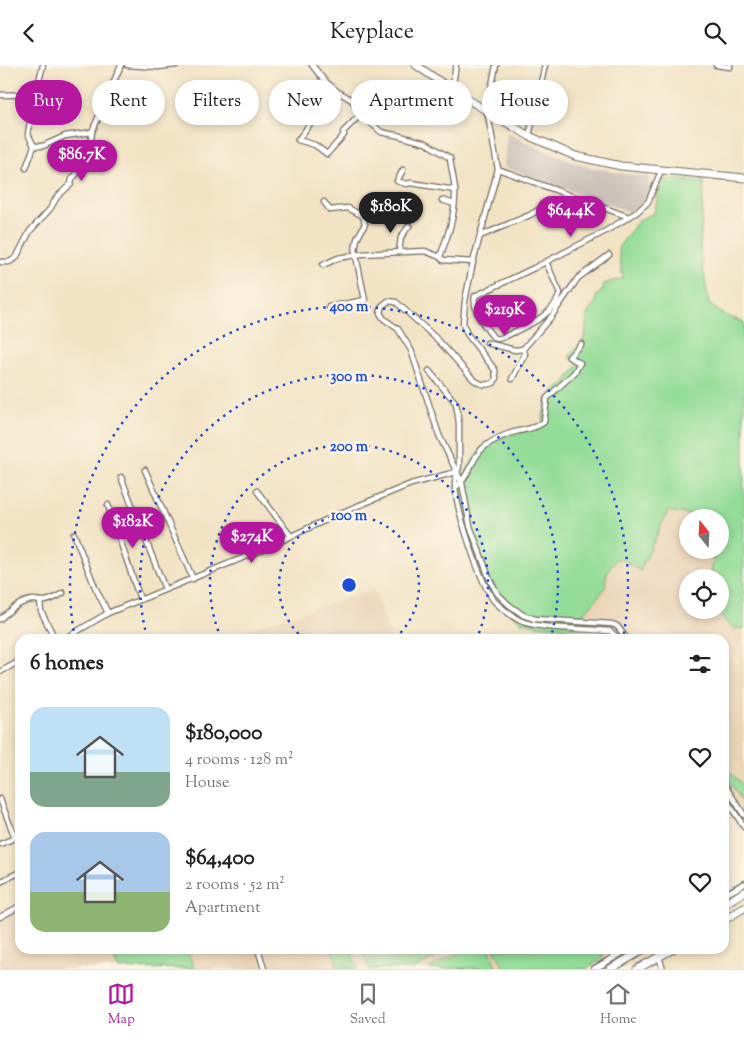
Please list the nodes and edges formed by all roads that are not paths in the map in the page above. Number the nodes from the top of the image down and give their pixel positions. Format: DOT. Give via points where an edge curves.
graph roads {
  1 [pos="43,65"];
  2 [pos="121,65"];
  3 [pos="128,65"];
  4 [pos="176,65"];
  5 [pos="312,65"];
  6 [pos="416,65"];
  7 [pos="456,65"];
  8 [pos="496,65"];
  9 [pos="545,65"];
  10 [pos="716,65"];
  11 [pos="730,65"];
  12 [pos="40,80"];
  13 [pos="324,80"];
  14 [pos="438,80"];
  15 [pos="454,80"];
  16 [pos="493,80"];
  17 [pos="0,95"];
  18 [pos="15,95"];
  19 [pos="351,124"];
  20 [pos="29,125"];
  21 [pos="309,125"];
  22 [pos="373,125"];
  23 [pos="489,125"];
  24 [pos="511,125"];
  25 [pos="92,132"];
  26 [pos="529,136"];
  27 [pos="34,146"];
  28 [pos="26,168"];
  29 [pos="498,169"];
  30 [pos="403,170"];
  31 [pos="661,171"];
  32 [pos="744,178"];
  33 [pos="455,191"];
  34 [pos="442,200"];
  35 [pos="553,201"];
  36 [pos="324,202"];
  37 [pos="454,204"];
  38 [pos="629,217"];
  39 [pos="410,226"];
  40 [pos="480,235"];
  41 [pos="399,252"];
  42 [pos="356,255"];
  43 [pos="609,255"];
  44 [pos="440,257"];
  45 [pos="0,262"];
  46 [pos="473,262"];
  47 [pos="546,262"];
  48 [pos="323,265"];
  49 [pos="329,307"];
  50 [pos="487,343"];
  51 [pos="581,344"];
  52 [pos="523,349"];
  53 [pos="429,371"];
  54 [pos="512,379"];
  55 [pos="145,470"];
  56 [pos="456,472"];
  57 [pos="121,477"];
  58 [pos="462,483"];
  59 [pos="455,488"];
  60 [pos="257,491"];
  61 [pos="108,505"];
  62 [pos="74,534"];
  63 [pos="290,535"];
  64 [pos="193,579"];
  65 [pos="165,589"];
  66 [pos="63,593"];
  67 [pos="140,599"];
  68 [pos="40,601"];
  69 [pos="108,613"];
  70 [pos="0,619"];
  71 [pos="594,622"];
  72 [pos="594,629"];
  73 [pos="52,634"];
  74 [pos="72,634"];
  75 [pos="613,634"];
  76 [pos="623,634"];
  77 [pos="15,664"];
  78 [pos="0,672"];
  79 [pos="729,792"];
  80 [pos="0,799"];
  81 [pos="729,804"];
  82 [pos="744,815"];
  83 [pos="744,827"];
  84 [pos="15,833"];
  85 [pos="15,838"];
  86 [pos="0,844"];
  87 [pos="15,875"];
  88 [pos="0,882"];
  89 [pos="744,884"];
  90 [pos="729,892"];
  91 [pos="744,892"];
  92 [pos="729,901"];
  93 [pos="744,908"];
  94 [pos="15,909"];
  95 [pos="0,917"];
  96 [pos="729,917"];
  97 [pos="260,954"];
  98 [pos="613,954"];
  99 [pos="620,954"];
  100 [pos="636,954"];
  101 [pos="664,954"];
  102 [pos="614,957"];
  103 [pos="659,957"];
  104 [pos="264,969"];
  105 [pos="594,969"];
  106 [pos="610,969"];
  107 [pos="638,969"];
  108 [pos="663,969"];
  1 -- 12 [label="street"];
  2 -- 25 [label="street"];
  3 -- 4 [label="street"];
  5 -- 13 [label="street"];
  6 -- 14 [label="main road"];
  7 -- 15 [label="street"];
  8 -- 16 [label="street"];
  9 -- 26 [label="street"];
  10 -- 11 [label="street"];
  17 -- 18 [label="street"];
  19 -- 21 [label="street" via="327,154 315,145 298,140"];
  20 -- 27 [label="street" via="28,134"];
  22 -- 33 [label="street" via="381,132 426,143 450,158"];
  23 -- 29 [label="street"];
  24 -- 26 [label="main road"];
  25 -- 27 [label="street"];
  25 -- 45 [label="street" via="92,163 82,168 57,197 47,214 30,231 16,258"];
  26 -- 31 [label="main road" via="590,159"];
  27 -- 28 [label="street"];
  29 -- 38 [label="street"];
  29 -- 40 [label="street"];
  30 -- 33 [label="street" via="398,181 405,184"];
  31 -- 32 [label="main road"];
  31 -- 38 [label="street" via="648,202"];
  33 -- 37 [label="street"];
  34 -- 37 [label="street"];
  35 -- 40 [label="street" via="530,215"];
  36 -- 42 [label="street" via="330,209 348,208 363,217 365,224 357,239"];
  37 -- 44 [label="street" via="450,230"];
  38 -- 47 [label="street"];
  39 -- 41 [label="street" via="401,237"];
  40 -- 46 [label="street"];
  41 -- 42 [label="street"];
  41 -- 44 [label="street" via="426,251"];
  42 -- 48 [label="street"];
  42 -- 49 [label="street" via="365,300"];
  43 -- 52 [label="street" via="578,278 551,317"];
  44 -- 46 [label="street" via="443,260"];
  46 -- 56 [label="street" via="464,324 467,334 495,370 494,383 480,384 396,302 388,301 380,313 398,329 411,350 434,420"];
  47 -- 47 [label="street" via="560,293 554,307 504,337 493,337 478,315 474,296"];
  50 -- 52 [label="street"];
  51 -- 58 [label="street" via="569,357 580,363 548,398 544,422 483,447"];
  52 -- 54 [label="street" via="525,354"];
  53 -- 56 [label="street" via="456,403 459,423 459,466"];
  55 -- 64 [label="street"];
  56 -- 58 [label="street"];
  56 -- 59 [label="street"];
  56 -- 63 [label="street" via="411,484"];
  57 -- 65 [label="street"];
  58 -- 59 [label="street"];
  58 -- 71 [label="street" via="470,526 497,593 523,615 535,619"];
  59 -- 72 [label="street" via="464,529 494,601 520,621 534,625"];
  60 -- 63 [label="street"];
  61 -- 67 [label="street"];
  62 -- 69 [label="street"];
  63 -- 64 [label="street"];
  64 -- 65 [label="street"];
  65 -- 67 [label="street"];
  66 -- 68 [label="street"];
  67 -- 69 [label="street"];
  68 -- 70 [label="street" via="25,602"];
  68 -- 73 [label="street" via="41,611"];
  69 -- 74 [label="street"];
  71 -- 72 [label="street"];
  71 -- 76 [label="street" via="617,626"];
  72 -- 75 [label="street"];
  77 -- 78 [label="street"];
  79 -- 82 [label="street"];
  80 -- 84 [label="street"];
  81 -- 83 [label="street"];
  85 -- 86 [label="street"];
  87 -- 88 [label="street"];
  89 -- 90 [label="street"];
  91 -- 92 [label="main road"];
  93 -- 96 [label="main road"];
  94 -- 95 [label="street"];
  97 -- 104 [label="street"];
  98 -- 102 [label="street"];
  99 -- 102 [label="street"];
  100 -- 106 [label="main road"];
  101 -- 103 [label="main road"];
  102 -- 105 [label="street"];
  103 -- 107 [label="main road"];
  103 -- 108 [label="street"];
}
